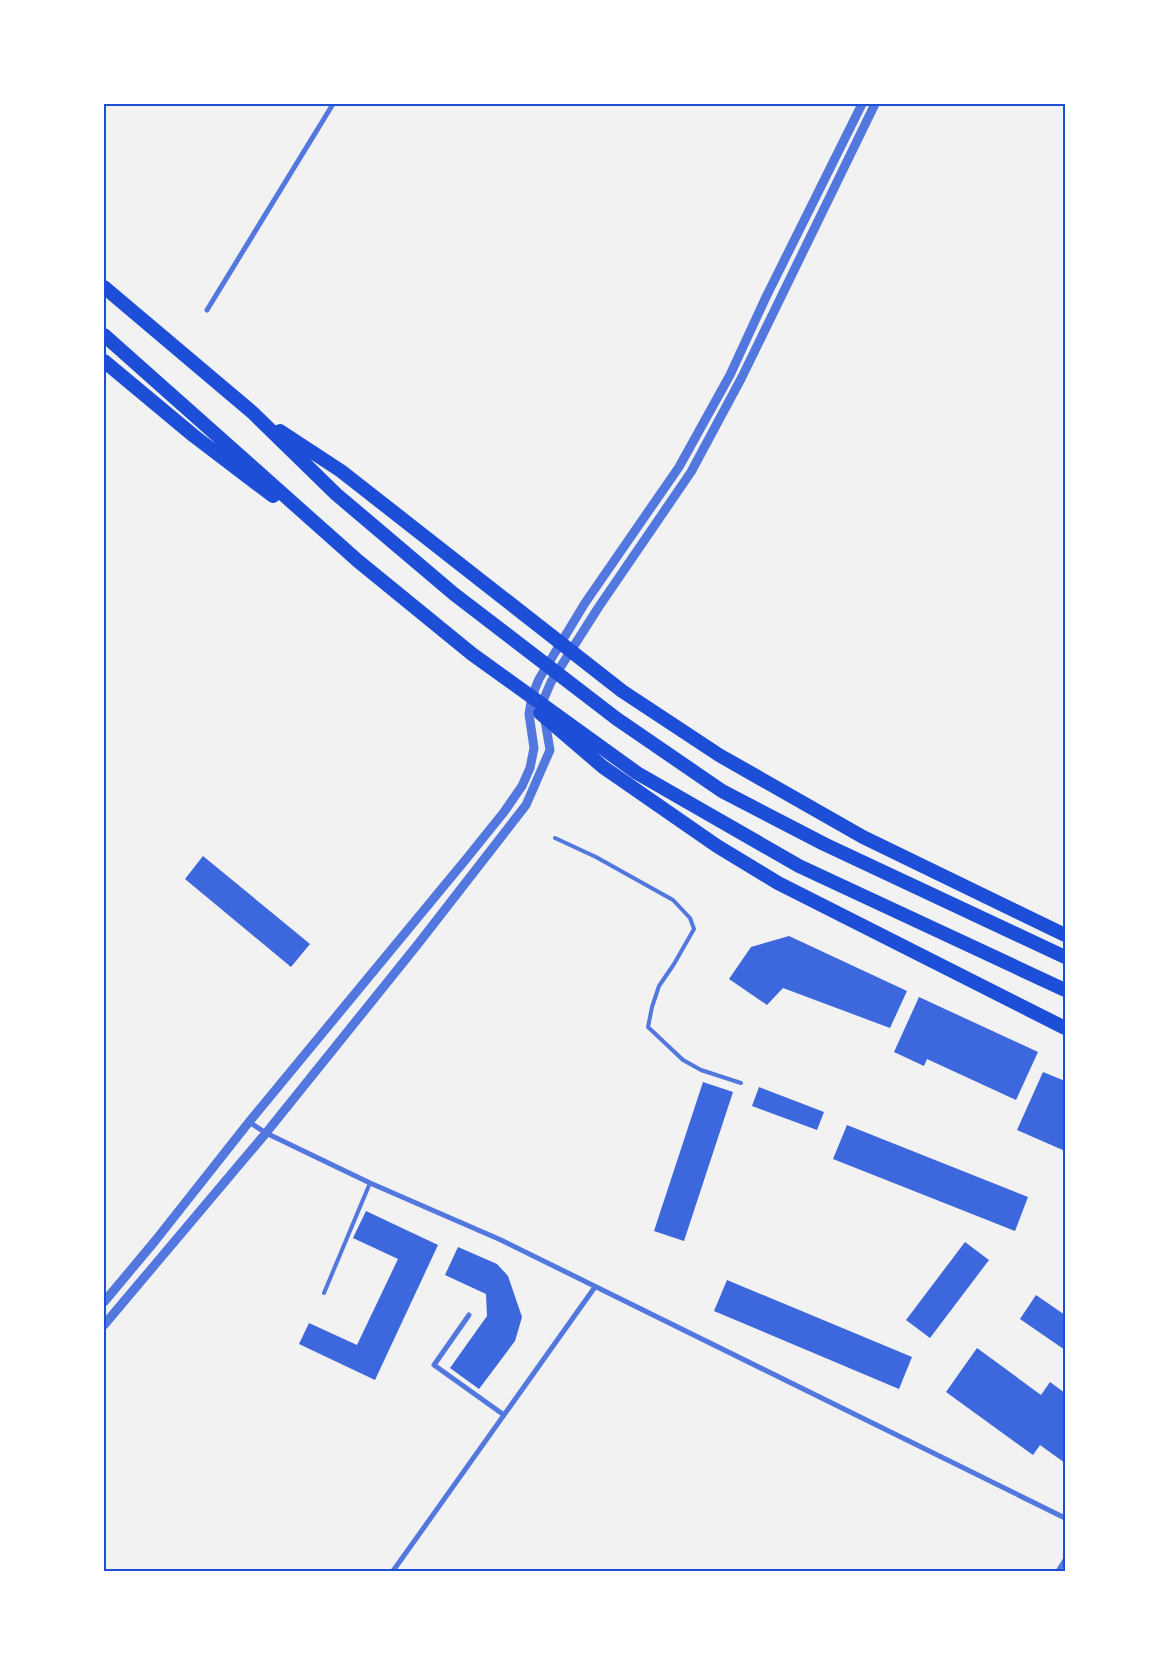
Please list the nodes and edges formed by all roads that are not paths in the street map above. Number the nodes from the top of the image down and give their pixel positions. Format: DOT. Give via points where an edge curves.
graph roads {
  1 [pos="332,104"];
  2 [pos="862,104"];
  3 [pos="875,104"];
  4 [pos="104,280"];
  5 [pos="104,287"];
  6 [pos="130,310"];
  7 [pos="207,310"];
  8 [pos="104,335"];
  9 [pos="104,361"];
  10 [pos="253,413"];
  11 [pos="358,561"];
  12 [pos="472,654"];
  13 [pos="555,838"];
  14 [pos="1065,935"];
  15 [pos="1065,957"];
  16 [pos="1065,990"];
  17 [pos="1065,1028"];
  18 [pos="741,1083"];
  19 [pos="249,1122"];
  20 [pos="266,1133"];
  21 [pos="370,1183"];
  22 [pos="595,1287"];
  23 [pos="324,1293"];
  24 [pos="104,1302"];
  25 [pos="470,1315"];
  26 [pos="104,1325"];
  27 [pos="504,1415"];
  28 [pos="1065,1518"];
  29 [pos="1065,1560"];
  30 [pos="393,1571"];
  31 [pos="1058,1571"];
  1 -- 7 [label="street"];
  2 -- 19 [label="street" via="730,375 684,459 585,603 539,679 529,714 534,748 522,786 467,858"];
  3 -- 20 [label="street" via="742,377 691,472 551,682 542,703 550,750 526,805"];
  4 -- 6 [label="highway"];
  5 -- 6 [label="highway"];
  6 -- 10 [label="highway"];
  8 -- 11 [label="highway"];
  9 -- 11 [label="highway" via="194,436"];
  10 -- 14 [label="highway" via="341,471 622,691 719,755 863,837"];
  10 -- 15 [label="highway" via="336,494 454,594 617,720 722,791 824,844"];
  11 -- 12 [label="highway"];
  12 -- 16 [label="highway" via="637,773 799,866"];
  12 -- 17 [label="highway" via="603,767 717,846 778,883"];
  13 -- 18 [label="lane" via="596,856 673,900 690,918 694,929 659,986 648,1026 683,1060 701,1070"];
  19 -- 20 [label="street"];
  19 -- 24 [label="street"];
  20 -- 21 [label="street"];
  20 -- 26 [label="street"];
  21 -- 22 [label="street" via="501,1240"];
  21 -- 23 [label="lane"];
  22 -- 27 [label="street"];
  22 -- 28 [label="street"];
  25 -- 27 [label="street" via="434,1365"];
  27 -- 30 [label="street"];
  29 -- 31 [label="street"];
}
